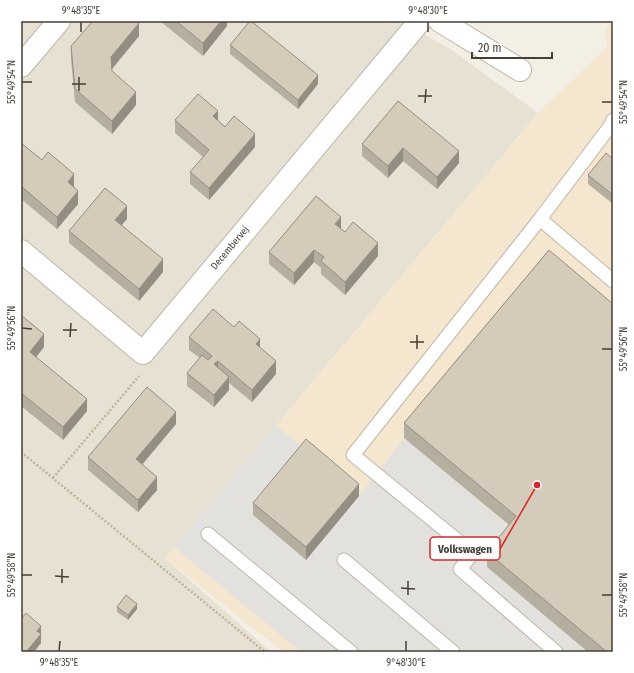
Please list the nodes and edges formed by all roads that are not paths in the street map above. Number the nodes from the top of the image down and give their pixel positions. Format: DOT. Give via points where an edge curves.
graph roads {
  1 [pos="59,21"];
  2 [pos="420,21"];
  3 [pos="440,21"];
  4 [pos="21,66"];
  5 [pos="520,70"];
  6 [pos="613,120"];
  7 [pos="540,220"];
  8 [pos="21,251"];
  9 [pos="613,281"];
  10 [pos="208,534"];
  11 [pos="344,560"];
  12 [pos="351,652"];
  13 [pos="453,652"];
  14 [pos="556,652"];
  1 -- 4 [label="street"];
  2 -- 8 [label="street, Decembervej" via="143,353"];
  3 -- 5 [label="street"];
  6 -- 7 [label="lane"];
  7 -- 9 [label="lane"];
  7 -- 14 [label="lane" via="353,455 474,554 460,569"];
  10 -- 12 [label="lane"];
  11 -- 13 [label="lane"];
}
